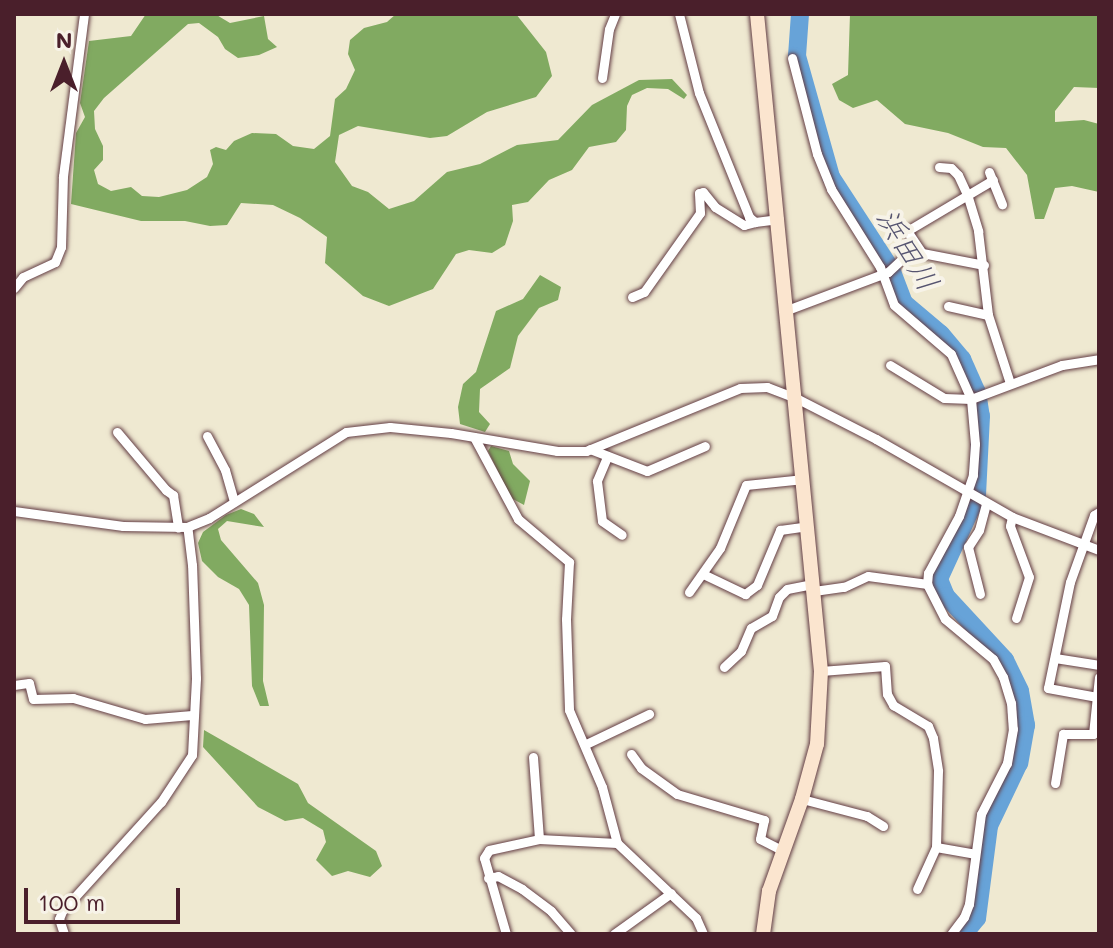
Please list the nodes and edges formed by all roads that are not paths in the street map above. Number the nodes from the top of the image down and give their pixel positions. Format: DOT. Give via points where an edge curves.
graph roads {
  1 [pos="84,14"];
  2 [pos="615,14"];
  3 [pos="679,14"];
  4 [pos="757,14"];
  5 [pos="792,58"];
  6 [pos="602,78"];
  7 [pos="939,167"];
  8 [pos="967,194"];
  9 [pos="1002,204"];
  10 [pos="779,219"];
  11 [pos="755,222"];
  12 [pos="915,247"];
  13 [pos="984,265"];
  14 [pos="889,271"];
  15 [pos="14,288"];
  16 [pos="632,297"];
  17 [pos="948,306"];
  18 [pos="787,310"];
  19 [pos="988,315"];
  20 [pos="1099,359"];
  21 [pos="890,365"];
  22 [pos="1010,383"];
  23 [pos="796,398"];
  24 [pos="976,398"];
  25 [pos="117,432"];
  26 [pos="207,436"];
  27 [pos="474,437"];
  28 [pos="705,446"];
  29 [pos="590,449"];
  30 [pos="607,457"];
  31 [pos="804,479"];
  32 [pos="968,494"];
  33 [pos="234,502"];
  34 [pos="985,502"];
  35 [pos="14,511"];
  36 [pos="1099,512"];
  37 [pos="1012,517"];
  38 [pos="808,526"];
  39 [pos="183,528"];
  40 [pos="622,535"];
  41 [pos="1082,544"];
  42 [pos="1099,550"];
  43 [pos="703,574"];
  44 [pos="927,584"];
  45 [pos="814,587"];
  46 [pos="689,592"];
  47 [pos="980,594"];
  48 [pos="1016,618"];
  49 [pos="1055,658"];
  50 [pos="1099,665"];
  51 [pos="724,667"];
  52 [pos="821,671"];
  53 [pos="1099,677"];
  54 [pos="14,685"];
  55 [pos="1097,697"];
  56 [pos="649,714"];
  57 [pos="192,715"];
  58 [pos="586,744"];
  59 [pos="631,754"];
  60 [pos="533,757"];
  61 [pos="1055,783"];
  62 [pos="802,799"];
  63 [pos="883,826"];
  64 [pos="539,839"];
  65 [pos="617,843"];
  66 [pos="936,847"];
  67 [pos="784,851"];
  68 [pos="974,854"];
  69 [pos="488,878"];
  70 [pos="917,889"];
  71 [pos="671,893"];
  72 [pos="64,934"];
  73 [pos="506,934"];
  74 [pos="571,934"];
  75 [pos="614,934"];
  76 [pos="703,934"];
  77 [pos="763,934"];
  78 [pos="951,934"];
  1 -- 15 [label="street" via="63,176 61,247 55,262 23,277"];
  2 -- 6 [label="street"];
  3 -- 11 [label="street" via="699,93"];
  4 -- 10 [label="street"];
  5 -- 14 [label="street" via="823,173"];
  7 -- 8 [label="street" via="951,168"];
  8 -- 9 [label="street" via="991,176"];
  8 -- 12 [label="street" via="907,231"];
  8 -- 13 [label="street"];
  10 -- 11 [label="street"];
  10 -- 18 [label="street"];
  11 -- 16 [label="street" via="744,225 699,193 700,213 644,292"];
  12 -- 13 [label="street" via="922,253"];
  12 -- 14 [label="street"];
  13 -- 19 [label="street"];
  14 -- 18 [label="street"];
  14 -- 24 [label="street" via="894,305 958,363"];
  17 -- 19 [label="street"];
  18 -- 23 [label="street"];
  19 -- 22 [label="street"];
  20 -- 22 [label="street"];
  21 -- 24 [label="street" via="944,398"];
  22 -- 24 [label="street"];
  23 -- 29 [label="street" via="767,387 740,388"];
  23 -- 31 [label="street"];
  23 -- 32 [label="street"];
  24 -- 32 [label="street"];
  25 -- 39 [label="street" via="173,495"];
  26 -- 33 [label="street"];
  27 -- 29 [label="street" via="557,451"];
  27 -- 33 [label="street" via="390,427 346,432"];
  27 -- 58 [label="street" via="518,519 569,562 568,697 573,723"];
  28 -- 30 [label="street" via="647,471"];
  29 -- 30 [label="street"];
  30 -- 40 [label="street" via="597,481 602,521"];
  31 -- 38 [label="street"];
  31 -- 43 [label="street" via="746,485"];
  32 -- 34 [label="street"];
  32 -- 44 [label="street"];
  33 -- 39 [label="street"];
  34 -- 37 [label="street"];
  34 -- 47 [label="street" via="979,530 968,547"];
  35 -- 39 [label="street" via="123,526"];
  36 -- 41 [label="street"];
  37 -- 41 [label="street"];
  37 -- 48 [label="street" via="1010,526 1029,577"];
  38 -- 43 [label="street" via="780,530 757,585 745,594"];
  38 -- 45 [label="street"];
  39 -- 57 [label="street" via="192,565"];
  41 -- 42 [label="street"];
  41 -- 49 [label="street"];
  43 -- 46 [label="street"];
  44 -- 45 [label="street" via="868,576 844,587"];
  44 -- 68 [label="street" via="945,619 993,659 1011,703 1012,743 981,814"];
  45 -- 51 [label="street" via="787,589 768,621 751,628 741,651"];
  45 -- 52 [label="street"];
  49 -- 50 [label="street"];
  49 -- 55 [label="street" via="1048,688"];
  52 -- 62 [label="street" via="817,744"];
  52 -- 66 [label="street" via="885,666 893,705 928,726 938,771"];
  53 -- 55 [label="street"];
  54 -- 57 [label="street" via="29,683 33,699 73,698 145,719"];
  55 -- 61 [label="street" via="1093,734 1063,734"];
  56 -- 58 [label="street"];
  57 -- 72 [label="street" via="195,742 185,769 62,911"];
  58 -- 65 [label="street"];
  59 -- 67 [label="street" via="641,768 677,794 764,820 760,839"];
  60 -- 64 [label="street"];
  62 -- 63 [label="street" via="867,816"];
  62 -- 67 [label="street"];
  64 -- 65 [label="street"];
  64 -- 69 [label="street" via="489,850 484,858"];
  65 -- 71 [label="street"];
  66 -- 68 [label="street"];
  66 -- 70 [label="street"];
  67 -- 77 [label="street" via="765,906"];
  68 -- 78 [label="street" via="969,904"];
  69 -- 73 [label="street"];
  69 -- 74 [label="street" via="498,876 522,889"];
  71 -- 75 [label="street"];
  71 -- 76 [label="street" via="696,918"];
}
